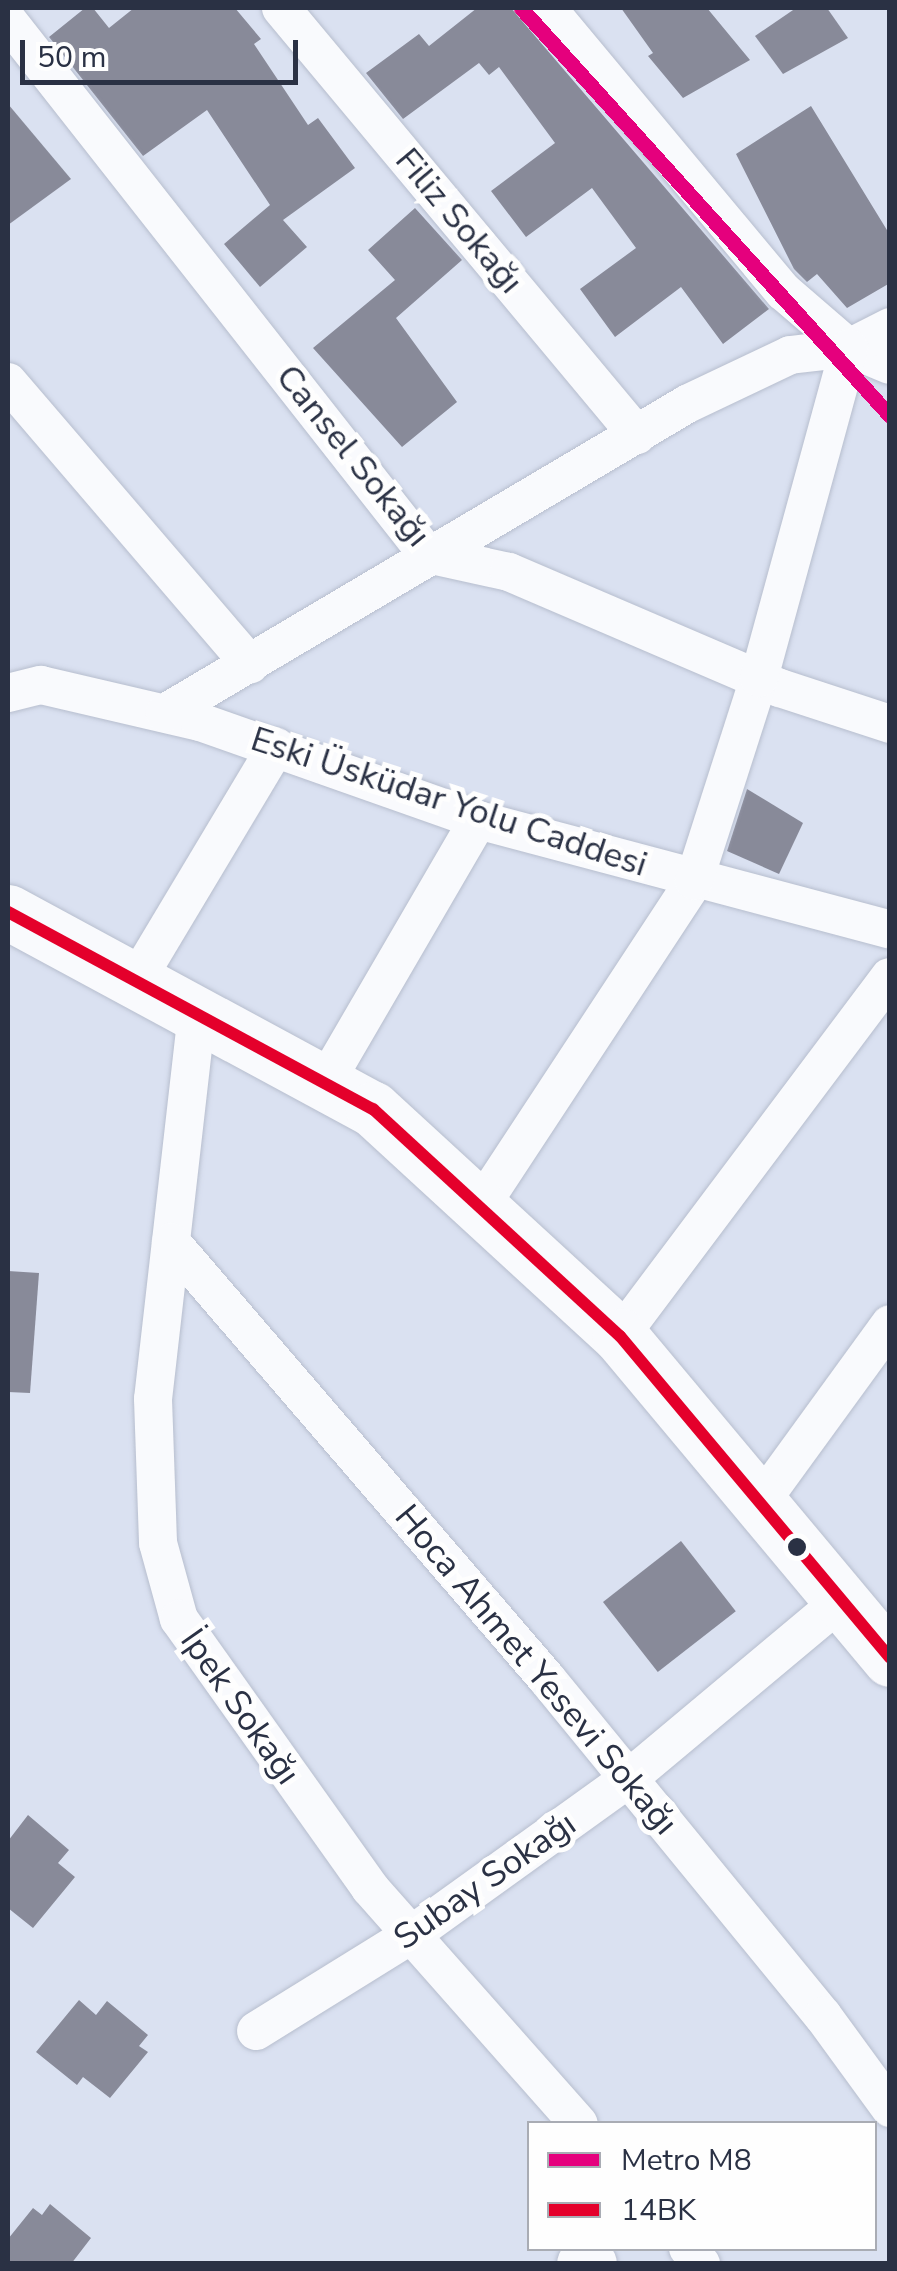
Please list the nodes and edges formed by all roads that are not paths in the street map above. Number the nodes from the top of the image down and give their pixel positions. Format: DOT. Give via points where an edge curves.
graph roads {
  1 [pos="281,8"];
  2 [pos="547,8"];
  3 [pos="8,21"];
  4 [pos="890,327"];
  5 [pos="848,348"];
  6 [pos="890,364"];
  7 [pos="8,382"];
  8 [pos="637,434"];
  9 [pos="427,554"];
  10 [pos="250,664"];
  11 [pos="759,678"];
  12 [pos="8,693"];
  13 [pos="165,713"];
  14 [pos="890,724"];
  15 [pos="276,747"];
  16 [pos="478,820"];
  17 [pos="694,881"];
  18 [pos="8,912"];
  19 [pos="890,930"];
  20 [pos="890,976"];
  21 [pos="136,981"];
  22 [pos="197,1014"];
  23 [pos="325,1083"];
  24 [pos="480,1207"];
  25 [pos="171,1242"];
  26 [pos="890,1324"];
  27 [pos="620,1336"];
  28 [pos="760,1503"];
  29 [pos="842,1601"];
  30 [pos="890,1659"];
  31 [pos="628,1779"];
  32 [pos="411,1935"];
  33 [pos="256,2031"];
  34 [pos="890,2108"];
  35 [pos="576,2121"];
  1 -- 8 [label="street, Filiz Sokağı"];
  2 -- 5 [label="street" via="784,292"];
  3 -- 9 [label="street, Cansel Sokağı"];
  4 -- 5 [label="street"];
  5 -- 6 [label="street"];
  5 -- 8 [label="street" via="790,355"];
  5 -- 11 [label="street"];
  7 -- 10 [label="street"];
  8 -- 9 [label="street"];
  9 -- 10 [label="street"];
  9 -- 11 [label="street, Cansel Sokağı" via="508,572"];
  10 -- 13 [label="street"];
  11 -- 14 [label="street, Cansel Sokağı"];
  11 -- 17 [label="street"];
  12 -- 13 [label="street, Eski Üsküdar Yolu Caddesi" via="41,685"];
  13 -- 15 [label="street, Eski Üsküdar Yolu Caddesi"];
  15 -- 16 [label="street, Eski Üsküdar Yolu Caddesi"];
  15 -- 21 [label="street"];
  16 -- 17 [label="street, Eski Üsküdar Yolu Caddesi" via="520,826"];
  16 -- 23 [label="street"];
  17 -- 19 [label="street, Eski Üsküdar Yolu Caddesi"];
  17 -- 24 [label="street"];
  18 -- 21 [label="street"];
  20 -- 27 [label="street"];
  21 -- 22 [label="street"];
  22 -- 23 [label="street"];
  22 -- 25 [label="street, İpek Sokağı"];
  23 -- 24 [label="street" via="373,1109"];
  24 -- 27 [label="street"];
  25 -- 31 [label="street, Hoca Ahmet Yesevi Sokağı"];
  25 -- 32 [label="street, İpek Sokağı" via="153,1399 158,1543 179,1619 370,1888"];
  26 -- 28 [label="street"];
  27 -- 28 [label="street"];
  28 -- 29 [label="street"];
  29 -- 30 [label="street"];
  29 -- 31 [label="street, Subay Sokağı"];
  31 -- 32 [label="street, Subay Sokağı"];
  31 -- 34 [label="street, Hoca Ahmet Yesevi Sokağı"];
  32 -- 33 [label="street, Subay Sokağı"];
  32 -- 35 [label="street, İpek Sokağı"];
}
